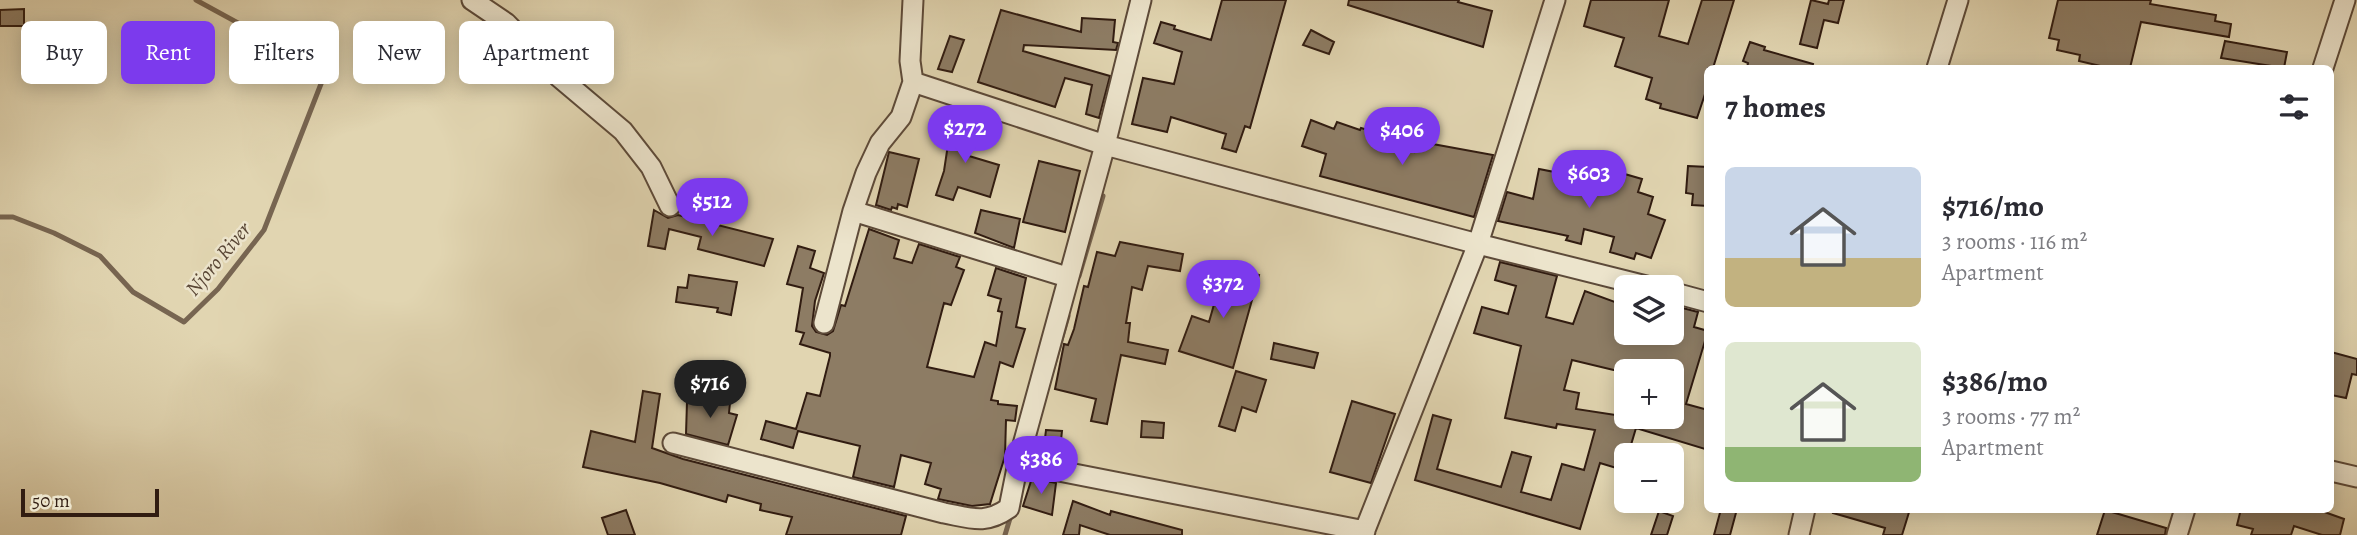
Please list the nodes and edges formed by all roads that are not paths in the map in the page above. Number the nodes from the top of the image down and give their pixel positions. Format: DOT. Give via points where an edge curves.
graph roads {
  1 [pos="472,0"];
  2 [pos="913,0"];
  3 [pos="1141,0"];
  4 [pos="1555,0"];
  5 [pos="1958,0"];
  6 [pos="2345,0"];
  7 [pos="1938,65"];
  8 [pos="2324,65"];
  9 [pos="913,82"];
  10 [pos="1105,145"];
  11 [pos="670,206"];
  12 [pos="853,211"];
  13 [pos="1478,244"];
  14 [pos="1067,277"];
  15 [pos="1614,278"];
  16 [pos="1684,296"];
  17 [pos="1704,301"];
  18 [pos="824,323"];
  19 [pos="673,443"];
  20 [pos="1018,463"];
  21 [pos="2334,472"];
  22 [pos="2357,477"];
  23 [pos="1804,513"];
  24 [pos="2184,513"];
  25 [pos="1364,533"];
  26 [pos="1798,535"];
  27 [pos="2178,535"];
  1 -- 11 [label="street" via="506,23 559,77 623,131 651,167"];
  2 -- 9 [label="street"];
  3 -- 10 [label="street"];
  4 -- 13 [label="street"];
  5 -- 7 [label="street"];
  6 -- 8 [label="street"];
  9 -- 10 [label="street"];
  9 -- 12 [label="street" via="901,117 880,143"];
  10 -- 13 [label="street"];
  10 -- 14 [label="street"];
  12 -- 14 [label="street"];
  12 -- 18 [label="street"];
  13 -- 15 [label="street"];
  13 -- 25 [label="street"];
  14 -- 20 [label="street"];
  16 -- 17 [label="street"];
  19 -- 20 [label="street" via="974,519 993,519 1009,508"];
  20 -- 25 [label="street"];
  21 -- 22 [label="street"];
  23 -- 26 [label="street"];
  24 -- 27 [label="street"];
}
